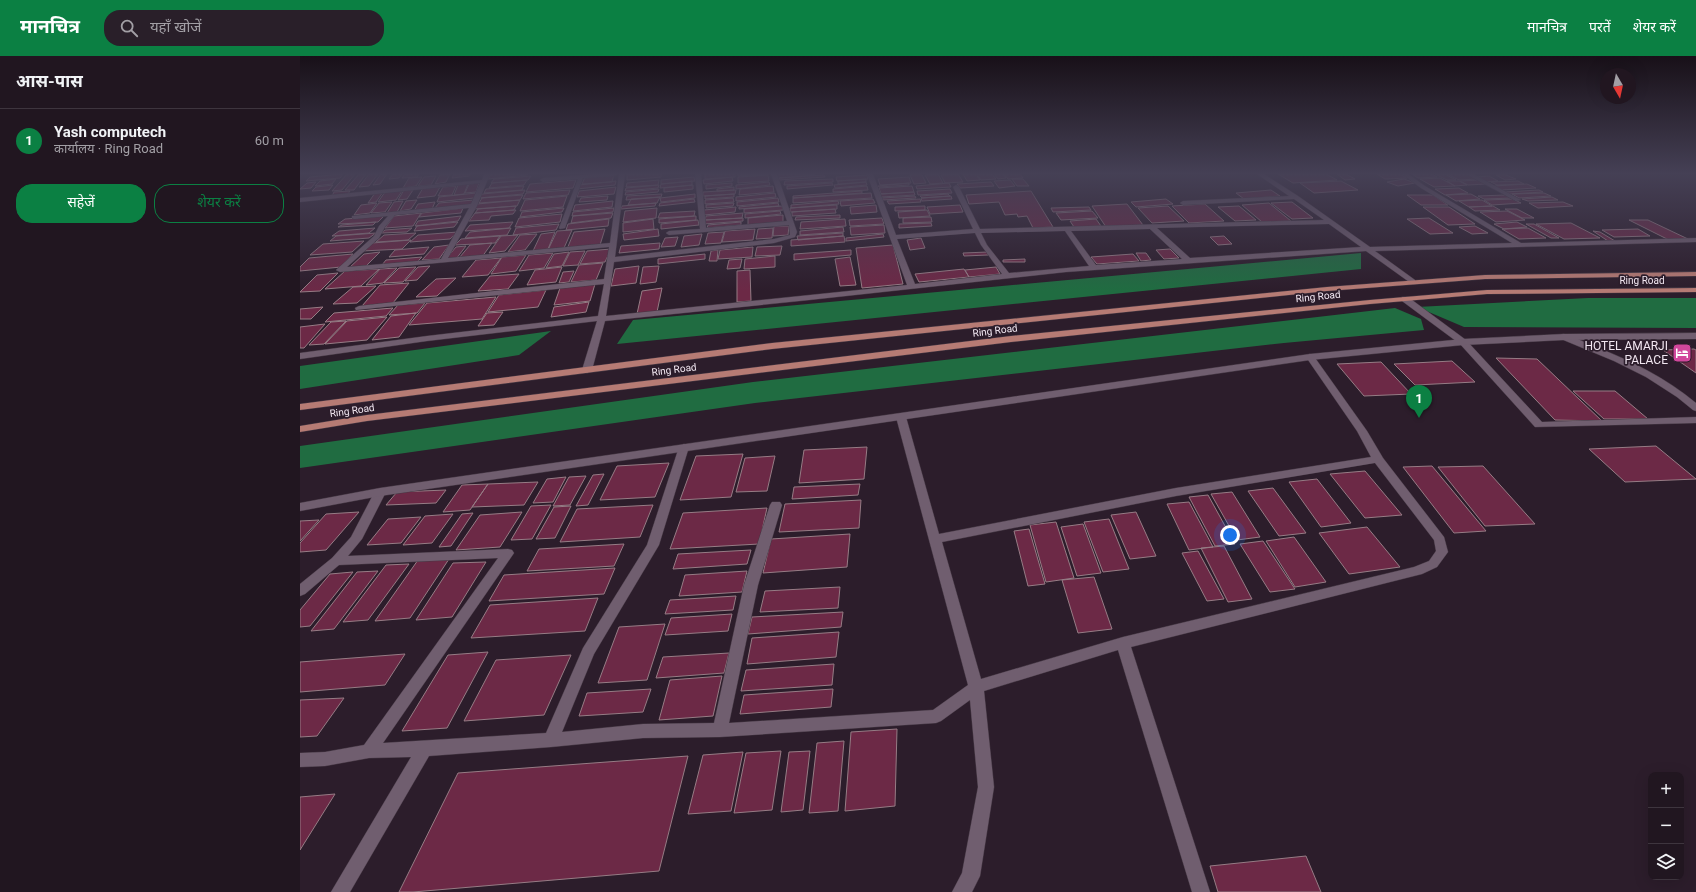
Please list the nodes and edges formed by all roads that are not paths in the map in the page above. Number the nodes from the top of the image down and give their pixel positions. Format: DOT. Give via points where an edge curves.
graph roads {
  1 [pos="403,213"];
  2 [pos="470,213"];
  3 [pos="568,213"];
  4 [pos="617,213"];
  5 [pos="701,213"];
  6 [pos="787,213"];
  7 [pos="885,213"];
  8 [pos="968,213"];
  9 [pos="1318,213"];
  10 [pos="1466,213"];
  11 [pos="393,214"];
  12 [pos="354,217"];
  13 [pos="1330,222"];
  14 [pos="791,224"];
  15 [pos="1152,227"];
  16 [pos="562,228"];
  17 [pos="1066,229"];
  18 [pos="703,230"];
  19 [pos="977,231"];
  20 [pos="669,233"];
  21 [pos="895,237"];
  22 [pos="1696,240"];
  23 [pos="613,245"];
  24 [pos="1521,246"];
  25 [pos="1368,249"];
  26 [pos="611,260"];
  27 [pos="443,261"];
  28 [pos="1189,261"];
  29 [pos="1095,268"];
  30 [pos="1696,274"];
  31 [pos="1008,277"];
  32 [pos="608,281"];
  33 [pos="1412,282"];
  34 [pos="912,287"];
  35 [pos="1696,290"];
  36 [pos="1405,299"];
  37 [pos="359,308"];
  38 [pos="602,318"];
  39 [pos="1696,336"];
  40 [pos="1564,337"];
  41 [pos="1464,342"];
  42 [pos="300,356"];
  43 [pos="1310,357"];
  44 [pos="587,370"];
  45 [pos="300,407"];
  46 [pos="1696,408"];
  47 [pos="901,417"];
  48 [pos="1696,420"];
  49 [pos="300,429"];
  50 [pos="684,447"];
  51 [pos="1378,460"];
  52 [pos="380,492"];
  53 [pos="776,505"];
  54 [pos="300,507"];
  55 [pos="934,540"];
  56 [pos="336,561"];
  57 [pos="300,591"];
  58 [pos="1123,643"];
  59 [pos="976,687"];
  60 [pos="720,730"];
  61 [pos="551,740"];
  62 [pos="424,749"];
  63 [pos="369,751"];
  64 [pos="300,760"];
  65 [pos="340,892"];
  66 [pos="961,892"];
  67 [pos="1201,892"];
  1 -- 11 [label="street"];
  2 -- 27 [label="street"];
  3 -- 16 [label="street"];
  4 -- 23 [label="street"];
  5 -- 18 [label="street"];
  6 -- 14 [label="street"];
  7 -- 21 [label="street"];
  8 -- 19 [label="street"];
  9 -- 13 [label="street"];
  10 -- 24 [label="street"];
  11 -- 12 [label="street"];
  11 -- 27 [label="street" via="382,226 377,237 340,270"];
  13 -- 15 [label="street"];
  13 -- 25 [label="street"];
  14 -- 18 [label="street"];
  14 -- 26 [label="street" via="793,236 784,239"];
  15 -- 17 [label="street"];
  15 -- 28 [label="street"];
  17 -- 19 [label="street"];
  17 -- 29 [label="street"];
  18 -- 20 [label="street"];
  19 -- 21 [label="street"];
  19 -- 31 [label="street" via="984,245"];
  21 -- 34 [label="street"];
  22 -- 24 [label="street"];
  23 -- 26 [label="street"];
  23 -- 27 [label="street"];
  24 -- 25 [label="street"];
  25 -- 28 [label="street"];
  25 -- 33 [label="street"];
  26 -- 32 [label="street"];
  28 -- 29 [label="street"];
  29 -- 31 [label="street"];
  30 -- 33 [label="main road, Ring Road" via="1486,277"];
  31 -- 34 [label="street"];
  32 -- 37 [label="street"];
  32 -- 38 [label="street"];
  33 -- 44 [label="main road, Ring Road" via="780,345"];
  34 -- 38 [label="street"];
  35 -- 36 [label="main road, Ring Road" via="1487,292"];
  36 -- 41 [label="street"];
  36 -- 49 [label="main road, Ring Road" via="1011,339 367,418"];
  38 -- 42 [label="street"];
  38 -- 44 [label="street"];
  39 -- 40 [label="street"];
  40 -- 41 [label="street"];
  40 -- 46 [label="street" via="1660,380"];
  41 -- 43 [label="street"];
  41 -- 48 [label="street" via="1540,424"];
  43 -- 47 [label="street"];
  43 -- 51 [label="street" via="1362,431"];
  44 -- 45 [label="main road, Ring Road"];
  47 -- 50 [label="street"];
  47 -- 55 [label="street"];
  50 -- 52 [label="street"];
  50 -- 61 [label="street" via="653,545 588,652"];
  51 -- 55 [label="street" via="1176,492"];
  51 -- 58 [label="street" via="1440,540 1442,552 1433,564 1417,571"];
  52 -- 54 [label="street"];
  52 -- 56 [label="street" via="356,539"];
  53 -- 60 [label="street" via="750,585"];
  55 -- 59 [label="street"];
  56 -- 57 [label="street"];
  56 -- 63 [label="street" via="508,553"];
  58 -- 59 [label="street"];
  58 -- 67 [label="street"];
  59 -- 60 [label="street" via="936,716"];
  59 -- 66 [label="street" via="986,786 971,876"];
  60 -- 61 [label="street" via="643,730"];
  61 -- 62 [label="street"];
  62 -- 63 [label="street"];
  62 -- 65 [label="street"];
  63 -- 64 [label="street" via="325,759"];
}
